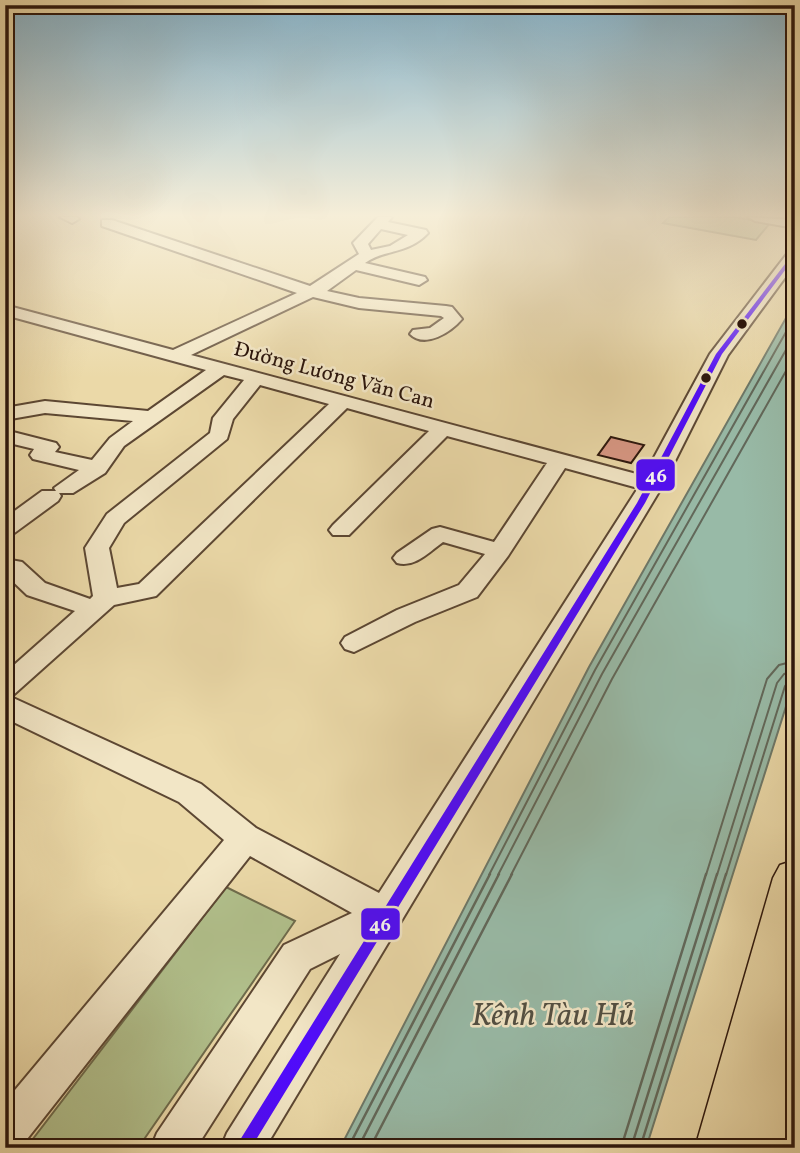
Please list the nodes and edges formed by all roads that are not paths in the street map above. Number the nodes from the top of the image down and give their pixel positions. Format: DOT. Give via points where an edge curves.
graph roads {
  1 [pos="249,271"];
  2 [pos="343,271"];
  3 [pos="380,271"];
  4 [pos="782,271"];
  5 [pos="419,279"];
  6 [pos="312,292"];
  7 [pos="5,310"];
  8 [pos="419,334"];
  9 [pos="174,356"];
  10 [pos="220,369"];
  11 [pos="255,379"];
  12 [pos="342,402"];
  13 [pos="5,414"];
  14 [pos="150,417"];
  15 [pos="442,429"];
  16 [pos="5,436"];
  17 [pos="561,460"];
  18 [pos="97,468"];
  19 [pos="652,485"];
  20 [pos="6,527"];
  21 [pos="341,530"];
  22 [pos="500,551"];
  23 [pos="405,558"];
  24 [pos="5,566"];
  25 [pos="100,603"];
  26 [pos="354,643"];
  27 [pos="5,689"];
  28 [pos="5,706"];
  29 [pos="245,838"];
  30 [pos="795,878"];
  31 [pos="386,914"];
  32 [pos="795,997"];
  33 [pos="5,1134"];
  34 [pos="172,1148"];
  35 [pos="242,1148"];
  36 [pos="722,1148"];
  37 [pos="758,1148"];
  1 -- 6 [label="street"];
  2 -- 6 [label="street"];
  3 -- 5 [label="street"];
  4 -- 19 [label="street" via="719,354"];
  6 -- 8 [label="street" via="359,303 446,311 454,319 434,333"];
  6 -- 9 [label="street"];
  7 -- 9 [label="street, Đường Lương Văn Can"];
  9 -- 10 [label="street, Đường Lương Văn Can"];
  10 -- 11 [label="street, Đường Lương Văn Can"];
  10 -- 14 [label="street"];
  11 -- 12 [label="street, Đường Lương Văn Can"];
  11 -- 25 [label="street" via="223,418 220,435 115,519 97,548"];
  12 -- 15 [label="street, Đường Lương Văn Can"];
  12 -- 25 [label="street" via="147,590"];
  13 -- 14 [label="street" via="45,407"];
  14 -- 18 [label="street" via="117,442"];
  15 -- 17 [label="street, Đường Lương Văn Can"];
  15 -- 21 [label="street"];
  16 -- 18 [label="street" via="50,447 40,456"];
  17 -- 19 [label="street, Đường Lương Văn Can"];
  17 -- 22 [label="street"];
  18 -- 20 [label="street"];
  19 -- 31 [label="street"];
  22 -- 23 [label="street" via="440,534"];
  22 -- 26 [label="street" via="468,591"];
  24 -- 25 [label="street" via="13,567 36,589"];
  25 -- 27 [label="street"];
  28 -- 29 [label="street" via="190,793"];
  29 -- 31 [label="street"];
  29 -- 33 [label="street"];
  30 -- 36 [label="main road"];
  31 -- 34 [label="street" via="297,957"];
  31 -- 35 [label="street"];
  32 -- 37 [label="main road"];
}
